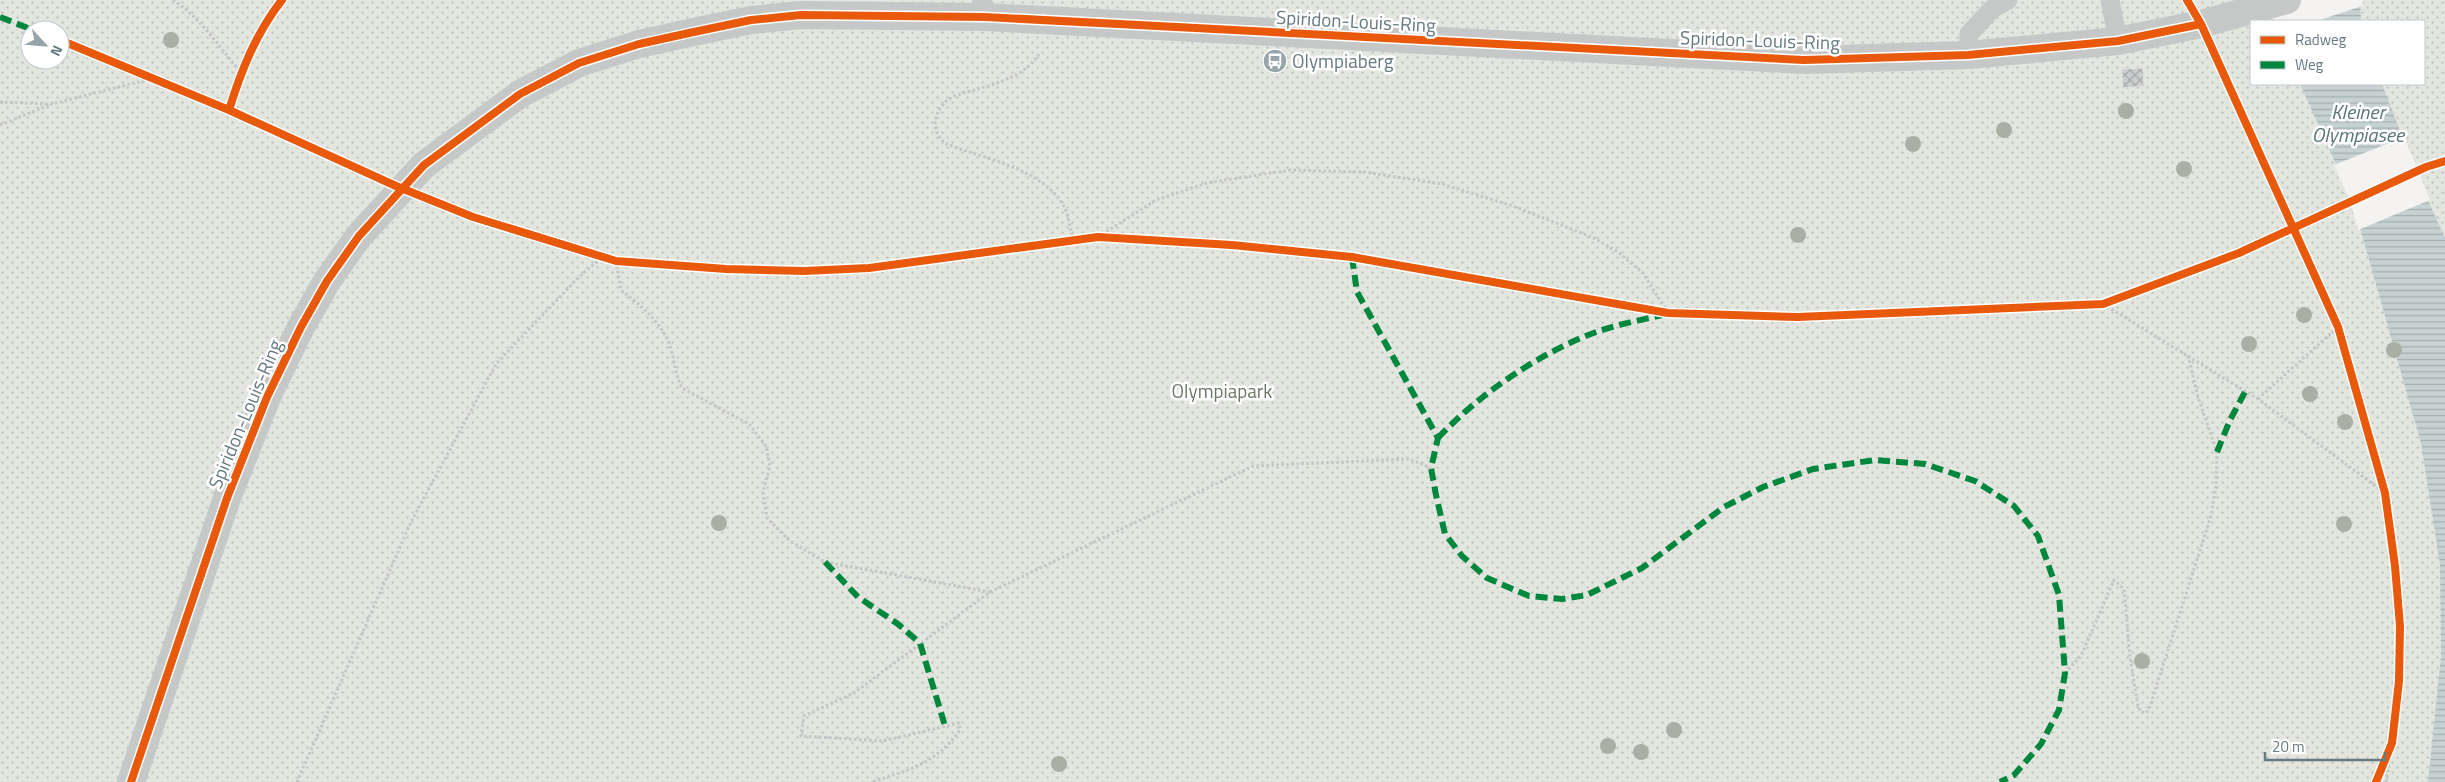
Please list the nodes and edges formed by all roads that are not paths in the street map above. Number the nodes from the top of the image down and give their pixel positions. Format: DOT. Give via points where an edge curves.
graph roads {
  1 [pos="2008,0"];
  2 [pos="2110,0"];
  3 [pos="2287,0"];
  4 [pos="983,9"];
  5 [pos="2118,41"];
  6 [pos="1968,55"];
  7 [pos="131,782"];
  1 -- 6 [label="lane" via="1992,9 1969,34"];
  2 -- 5 [label="lane"];
  3 -- 5 [label="street, Spiridon-Louis-Ring" via="2228,17"];
  4 -- 6 [label="street, Spiridon-Louis-Ring" via="1047,20 1804,60"];
  4 -- 7 [label="street, Spiridon-Louis-Ring" via="800,15 751,20 639,44 579,63 520,94 424,165 359,236 327,281 267,397 227,498"];
  5 -- 6 [label="street, Spiridon-Louis-Ring"];
}
